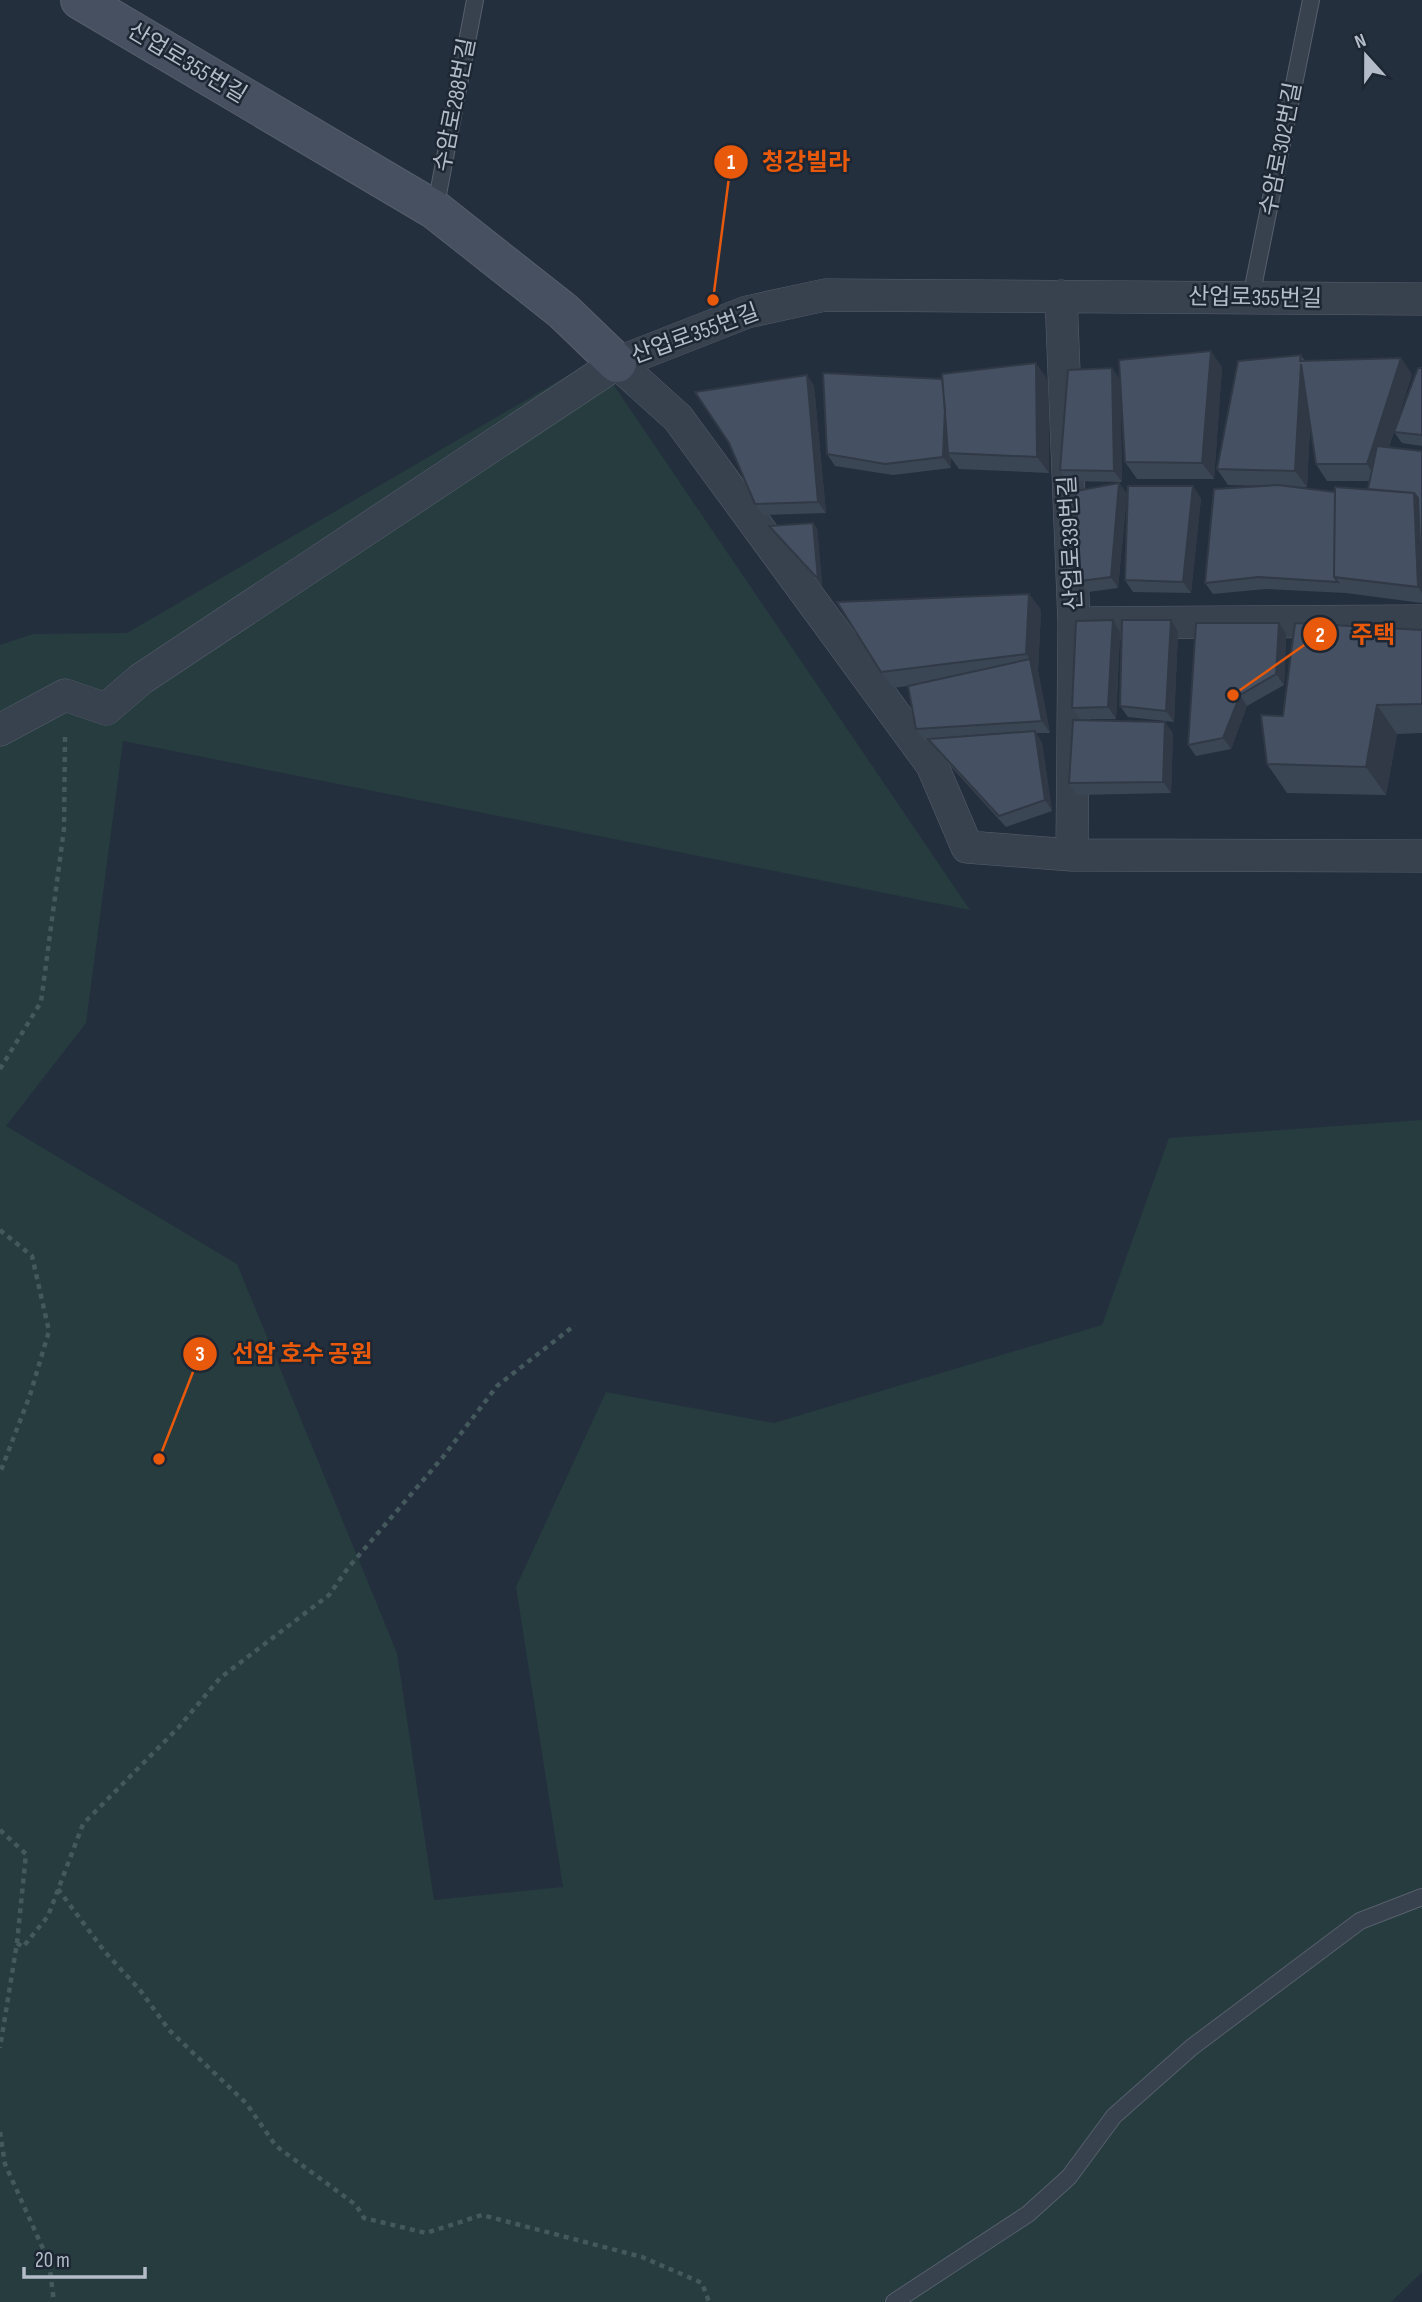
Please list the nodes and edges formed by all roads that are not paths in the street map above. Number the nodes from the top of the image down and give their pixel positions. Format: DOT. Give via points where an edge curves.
graph roads {
  1 [pos="80,0"];
  2 [pos="475,0"];
  3 [pos="1311,0"];
  4 [pos="435,210"];
  5 [pos="1061,296"];
  6 [pos="1251,297"];
  7 [pos="1422,299"];
  8 [pos="617,363"];
  9 [pos="1422,621"];
  10 [pos="1074,623"];
  11 [pos="0,730"];
  12 [pos="1072,855"];
  13 [pos="1422,856"];
  14 [pos="1422,1897"];
  15 [pos="894,2302"];
  1 -- 4 [label="street, 산업로355번길"];
  2 -- 4 [label="lane, 수암로288번길"];
  3 -- 6 [label="lane, 수암로302번길"];
  4 -- 8 [label="street, 산업로355번길" via="563,312"];
  5 -- 6 [label="street, 산업로355번길"];
  5 -- 8 [label="street, 산업로355번길" via="825,295 747,312"];
  5 -- 10 [label="street, 산업로339번길"];
  6 -- 7 [label="street, 산업로355번길"];
  8 -- 11 [label="street" via="141,679 106,709 65,695"];
  8 -- 12 [label="street" via="678,418 932,765 967,848"];
  9 -- 10 [label="street, 산업로339번길"];
  10 -- 12 [label="street, 산업로339번길"];
  12 -- 13 [label="street"];
  14 -- 15 [label="lane" via="1360,1922 1192,2047 1114,2116 1069,2177 1028,2214"];
}
